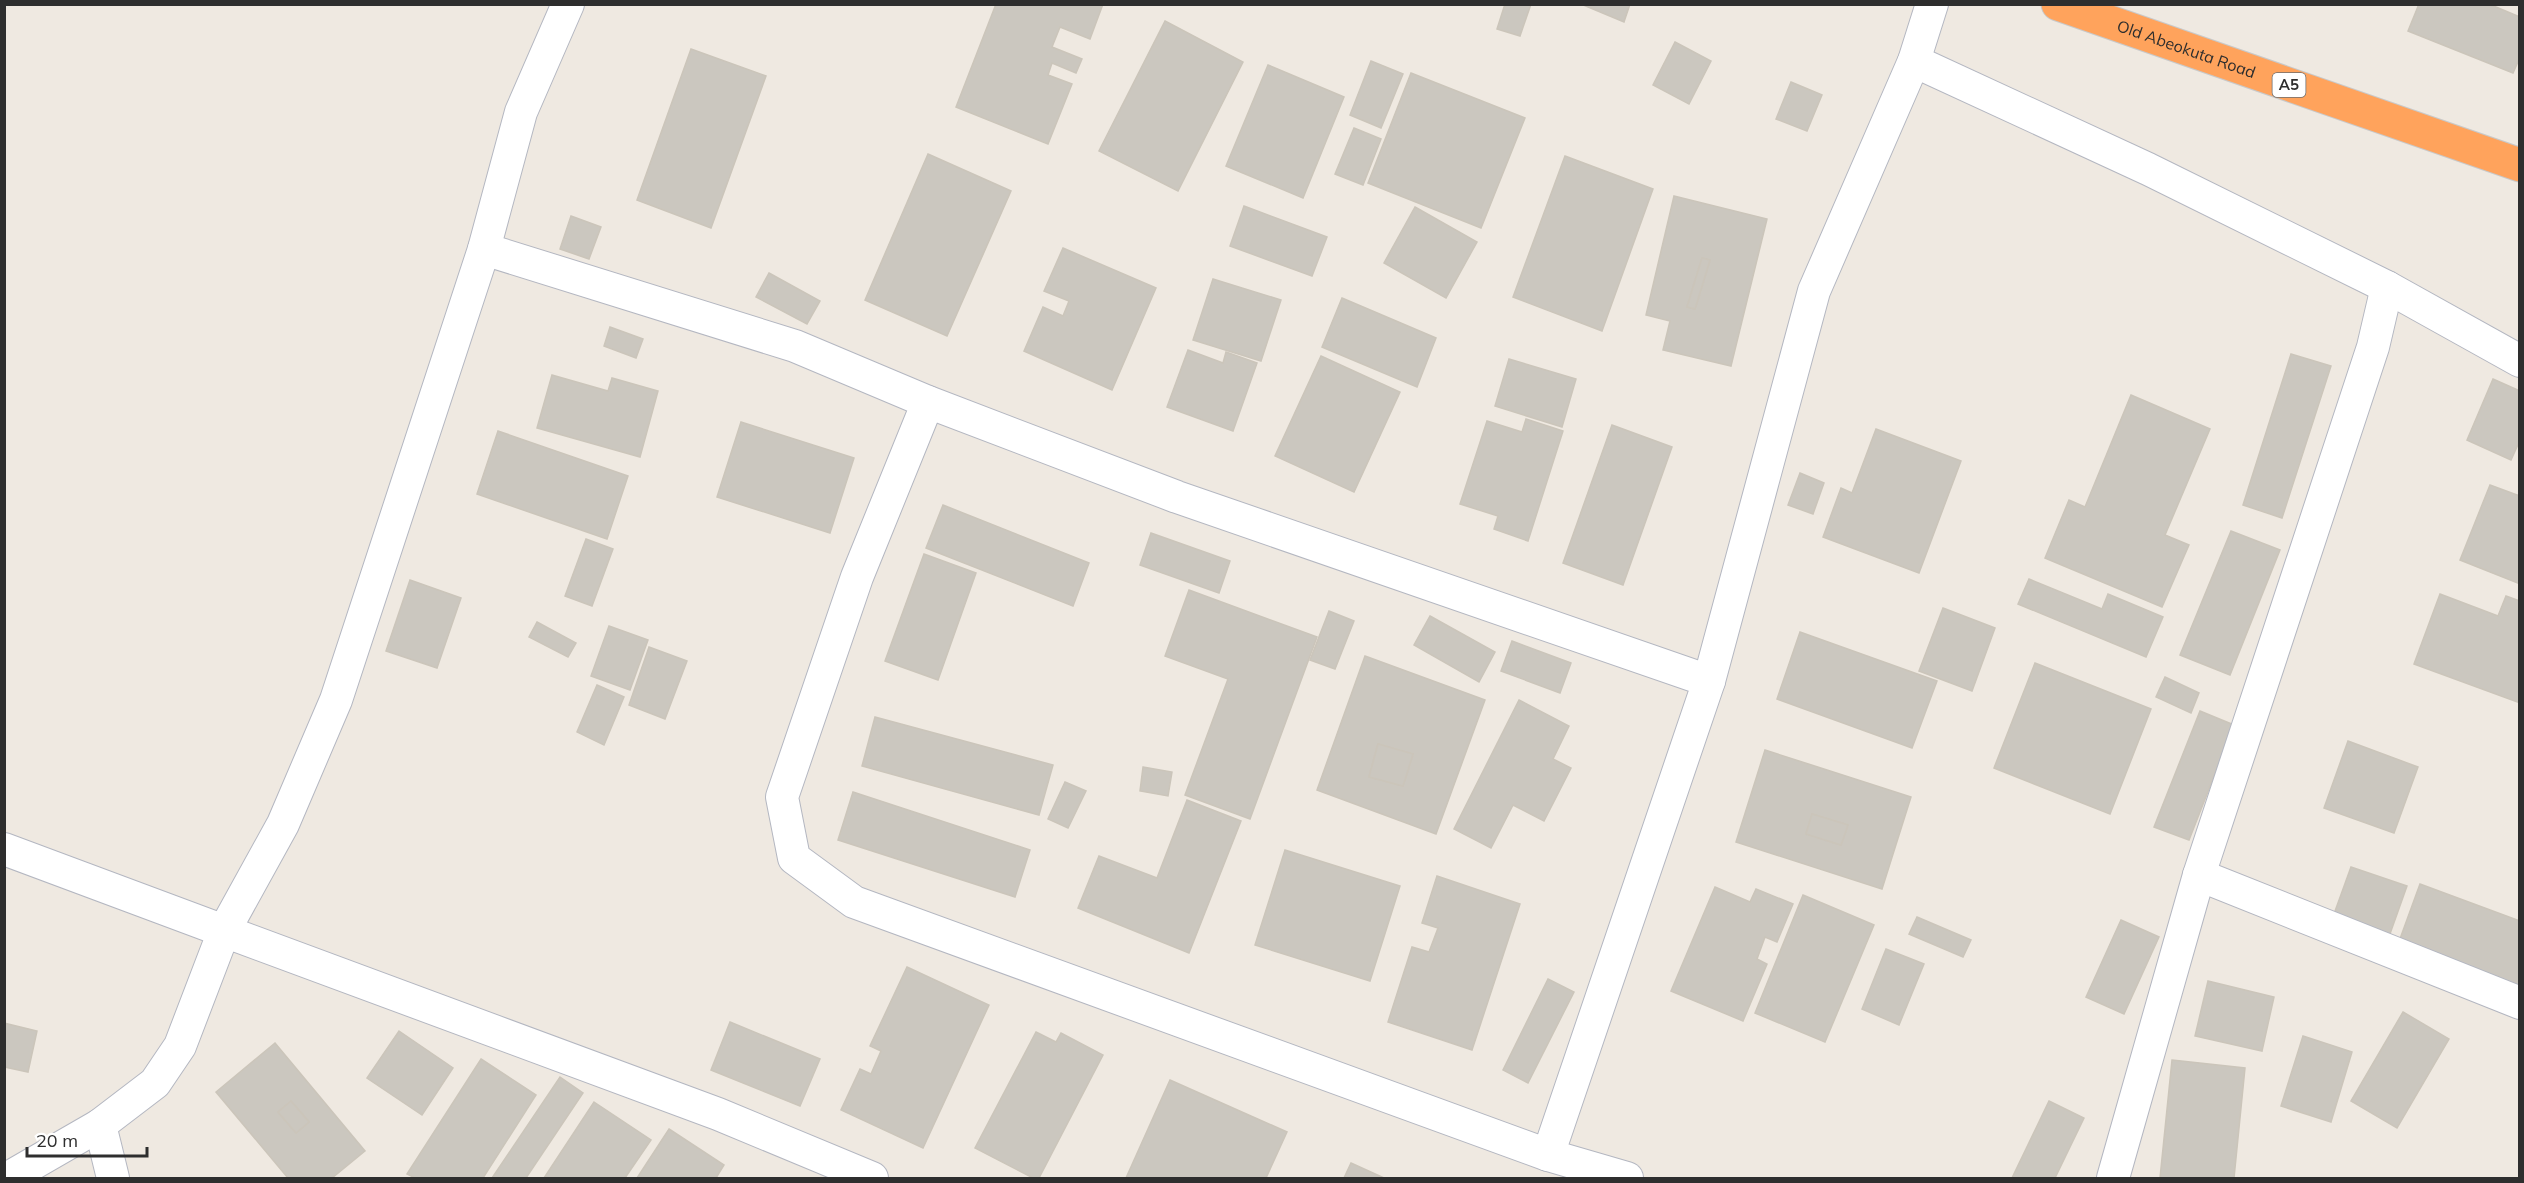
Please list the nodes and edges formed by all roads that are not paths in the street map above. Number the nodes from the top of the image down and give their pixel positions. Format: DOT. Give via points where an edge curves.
graph roads {
  1 [pos="568,4"];
  2 [pos="1932,4"];
  3 [pos="2058,4"];
  4 [pos="1914,61"];
  5 [pos="2520,165"];
  6 [pos="484,249"];
  7 [pos="2387,287"];
  8 [pos="2520,361"];
  9 [pos="928,402"];
  10 [pos="1708,681"];
  11 [pos="4,849"];
  12 [pos="2199,875"];
  13 [pos="224,931"];
  14 [pos="2520,1003"];
  15 [pos="100,1125"];
  16 [pos="1548,1155"];
  17 [pos="8,1179"];
  18 [pos="113,1179"];
  19 [pos="872,1179"];
  20 [pos="1627,1179"];
  21 [pos="2113,1179"];
  1 -- 6 [label="street" via="521,112"];
  2 -- 4 [label="street"];
  3 -- 5 [label="highway, Old Abeokuta Road / A5"];
  4 -- 7 [label="street" via="2148,169"];
  4 -- 10 [label="street" via="1814,291"];
  6 -- 9 [label="street" via="795,346"];
  6 -- 13 [label="street" via="336,700 283,824"];
  7 -- 8 [label="street"];
  7 -- 12 [label="street" via="2373,346"];
  9 -- 10 [label="street" via="1189,501"];
  9 -- 16 [label="street" via="857,577 782,797 794,858 854,902"];
  10 -- 16 [label="street"];
  11 -- 13 [label="street"];
  12 -- 14 [label="street"];
  12 -- 21 [label="street"];
  13 -- 15 [label="street" via="180,1046 155,1083"];
  13 -- 19 [label="street" via="718,1113"];
  15 -- 17 [label="street"];
  15 -- 18 [label="street"];
  16 -- 20 [label="street"];
}
